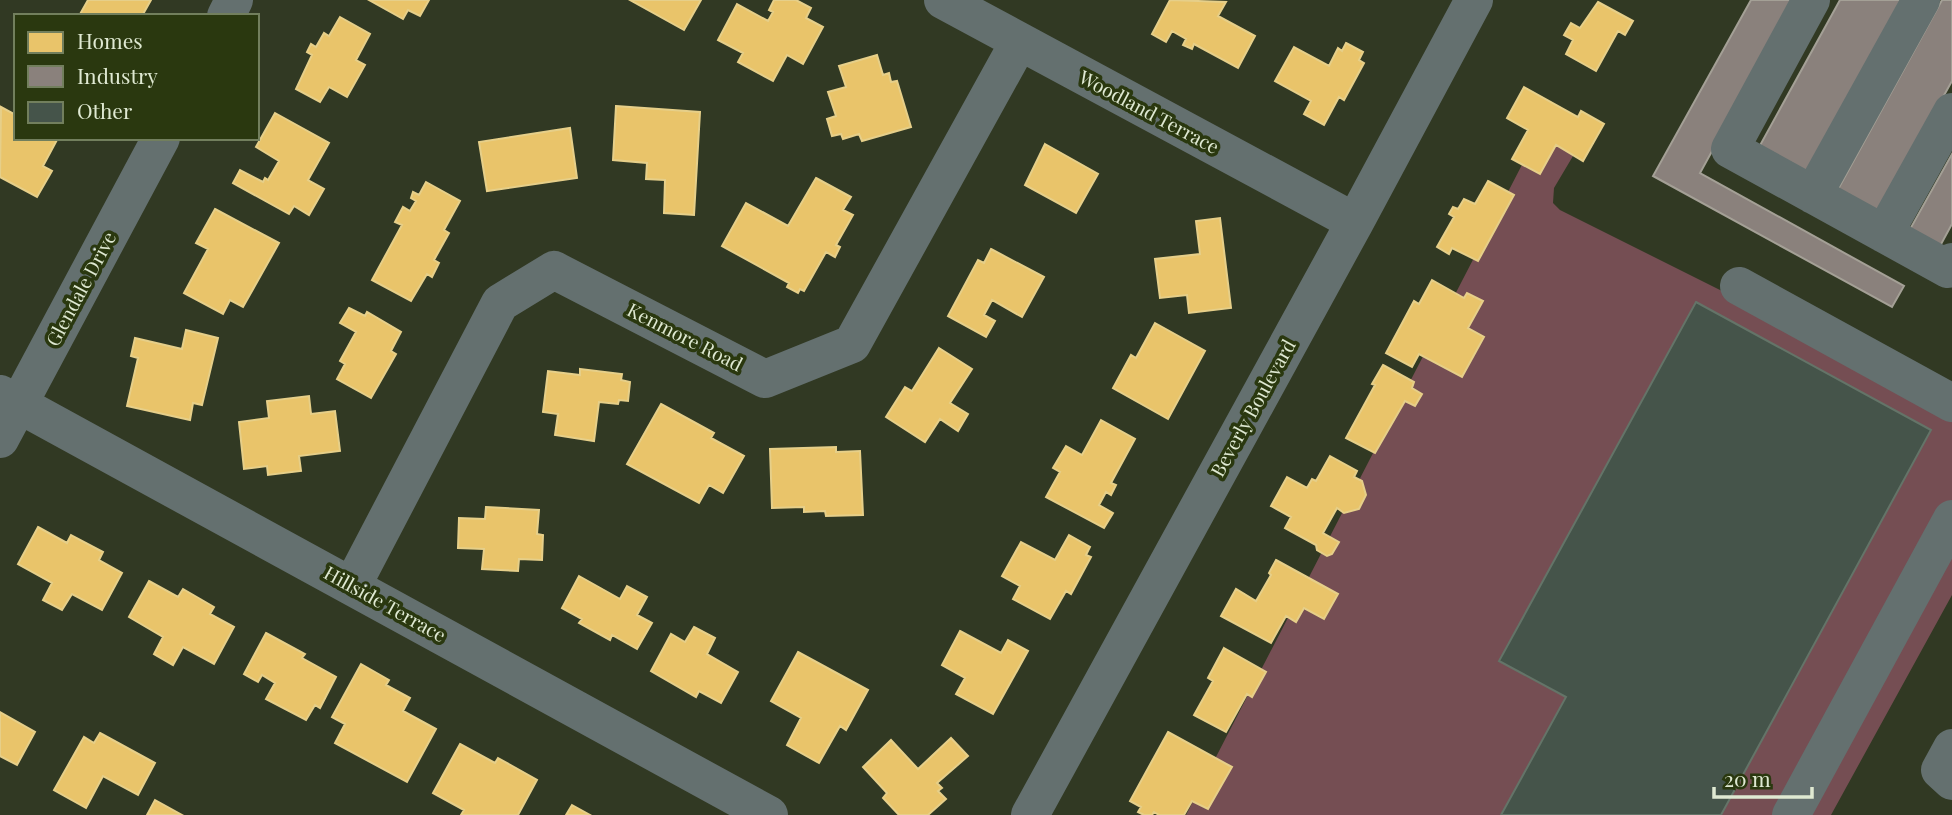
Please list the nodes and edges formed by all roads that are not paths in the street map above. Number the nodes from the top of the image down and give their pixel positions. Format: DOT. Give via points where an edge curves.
graph roads {
  1 [pos="943,0"];
  2 [pos="1474,0"];
  3 [pos="1811,0"];
  4 [pos="1921,0"];
  5 [pos="1019,42"];
  6 [pos="1952,112"];
  7 [pos="160,140"];
  8 [pos="1813,195"];
  9 [pos="1355,222"];
  10 [pos="1884,234"];
  11 [pos="1951,267"];
  12 [pos="1739,286"];
  13 [pos="9,400"];
  14 [pos="1952,403"];
  15 [pos="0,439"];
  16 [pos="1952,519"];
  17 [pos="352,586"];
  18 [pos="1952,748"];
  19 [pos="1952,781"];
  20 [pos="768,815"];
  21 [pos="1030,815"];
  22 [pos="1791,815"];
  1 -- 5 [label="street, Woodland Terrace"];
  2 -- 9 [label="street, Beverly Boulevard"];
  3 -- 8 [label="street" via="1730,149"];
  4 -- 8 [label="street"];
  5 -- 9 [label="street, Woodland Terrace"];
  5 -- 17 [label="street, Kenmore Road" via="852,344 765,379 555,270 500,303"];
  6 -- 10 [label="street"];
  7 -- 13 [label="street, Glendale Drive"];
  8 -- 10 [label="street"];
  9 -- 21 [label="street, Beverly Boulevard"];
  10 -- 11 [label="street"];
  12 -- 14 [label="street"];
  13 -- 15 [label="street, Glendale Drive"];
  13 -- 17 [label="street, Hillside Terrace"];
  16 -- 22 [label="street"];
  17 -- 20 [label="street, Hillside Terrace"];
  18 -- 19 [label="street" via="1940,770"];
}
